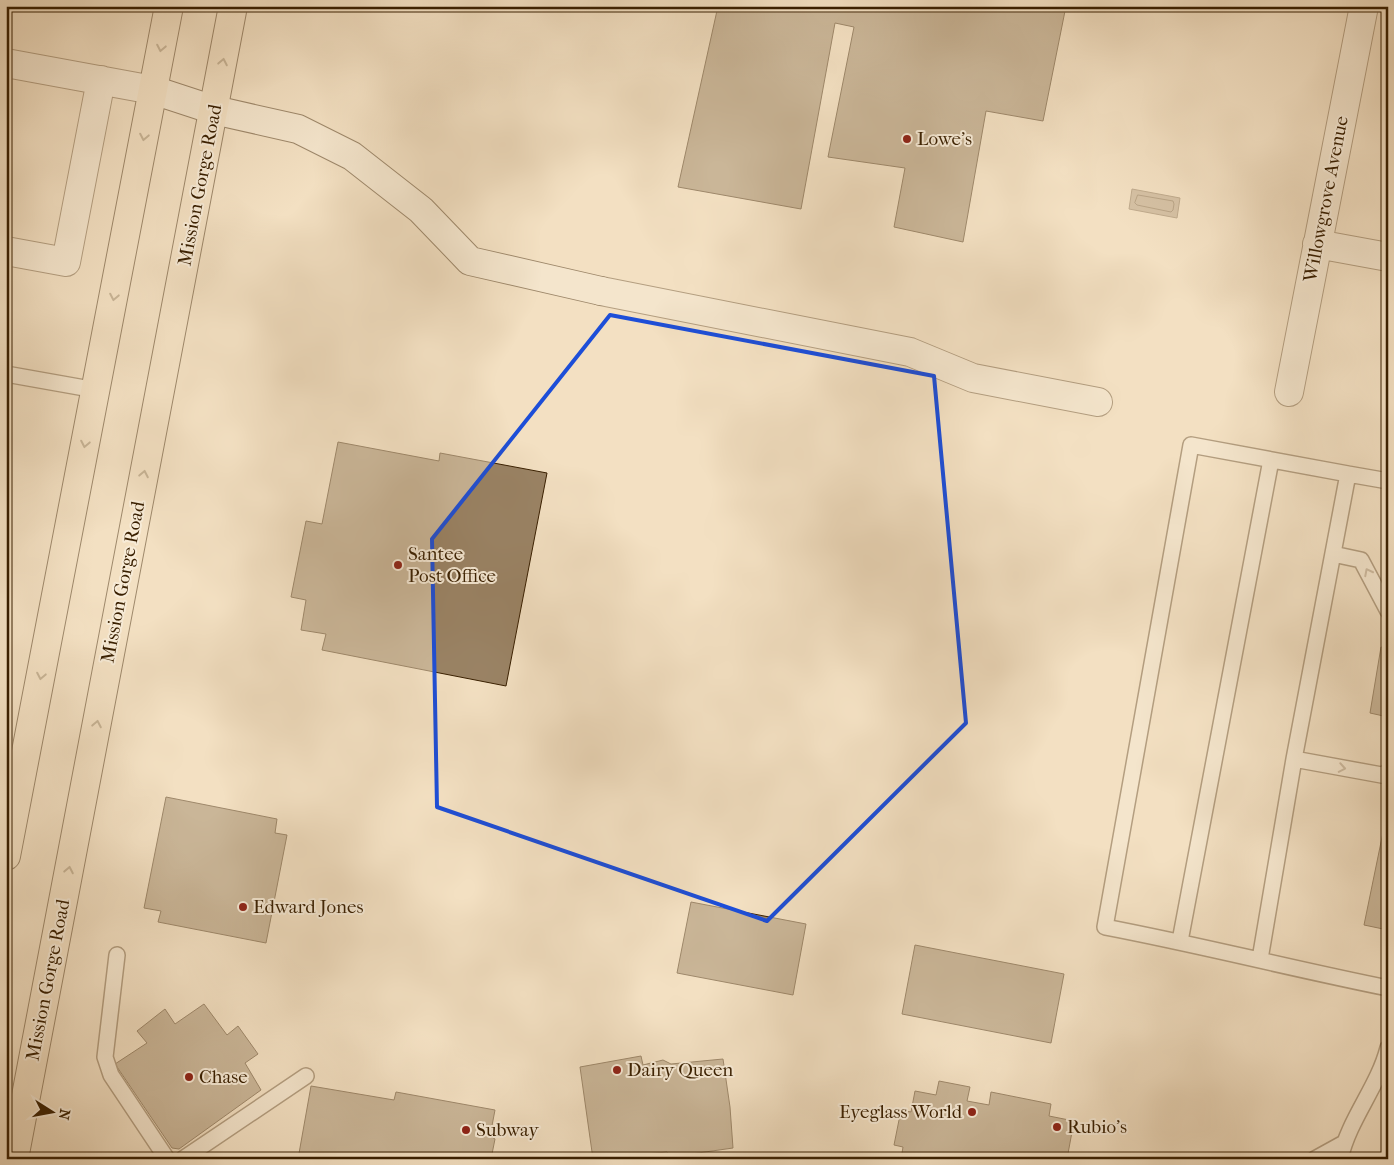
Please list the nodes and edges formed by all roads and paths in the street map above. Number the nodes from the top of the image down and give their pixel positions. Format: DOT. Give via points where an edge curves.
graph roads {
  1 [pos="169,6"];
  2 [pos="234,6"];
  3 [pos="1364,6"];
  4 [pos="6,62"];
  5 [pos="101,80"];
  6 [pos="153,90"];
  7 [pos="214,110"];
  8 [pos="1318,244"];
  9 [pos="6,251"];
  10 [pos="1388,256"];
  11 [pos="6,374"];
  12 [pos="96,390"];
  13 [pos="1289,392"];
  14 [pos="1098,402"];
  15 [pos="1271,460"];
  16 [pos="1348,474"];
  17 [pos="1388,481"];
  18 [pos="1333,554"];
  19 [pos="1388,611"];
  20 [pos="1294,759"];
  21 [pos="1388,771"];
  22 [pos="8,842"];
  23 [pos="1180,941"];
  24 [pos="117,955"];
  25 [pos="1260,959"];
  26 [pos="1388,988"];
  27 [pos="1388,1048"];
  28 [pos="306,1076"];
  29 [pos="1344,1143"];
  30 [pos="14,1159"];
  31 [pos="167,1159"];
  32 [pos="183,1159"];
  33 [pos="1315,1159"];
  34 [pos="1340,1159"];
  1 -- 6 [label="main road, one-way"];
  7 -- 2 [label="main road, Mission Gorge Road, one-way"];
  3 -- 8 [label="street, Willowgrove Avenue"];
  4 -- 5 [label="street"];
  5 -- 6 [label="street"];
  5 -- 9 [label="street" via="66,262"];
  6 -- 7 [label="street"];
  6 -- 12 [label="main road, one-way"];
  7 -- 14 [label="street" via="298,129 352,156 421,210 470,262 910,352 973,378"];
  30 -- 7 [label="main road, Mission Gorge Road, one-way"];
  8 -- 10 [label="street"];
  8 -- 13 [label="street, Willowgrove Avenue"];
  11 -- 12 [label="lane"];
  12 -- 22 [label="main road, one-way"];
  15 -- 16 [label="lane"];
  15 -- 23 [label="lane"];
  15 -- 23 [label="lane" via="1191,445 1105,927"];
  16 -- 17 [label="lane"];
  16 -- 18 [label="lane"];
  19 -- 18 [label="lane, one-way" via="1362,560"];
  18 -- 20 [label="lane"];
  20 -- 21 [label="lane, one-way" via="1387,776"];
  20 -- 25 [label="lane"];
  23 -- 25 [label="lane"];
  24 -- 31 [label="lane" via="105,1057 111,1075"];
  25 -- 26 [label="lane"];
  27 -- 29 [label="lane" via="1384,1064"];
  28 -- 32 [label="lane"];
  29 -- 33 [label="lane"];
  29 -- 34 [label="lane"];
}
